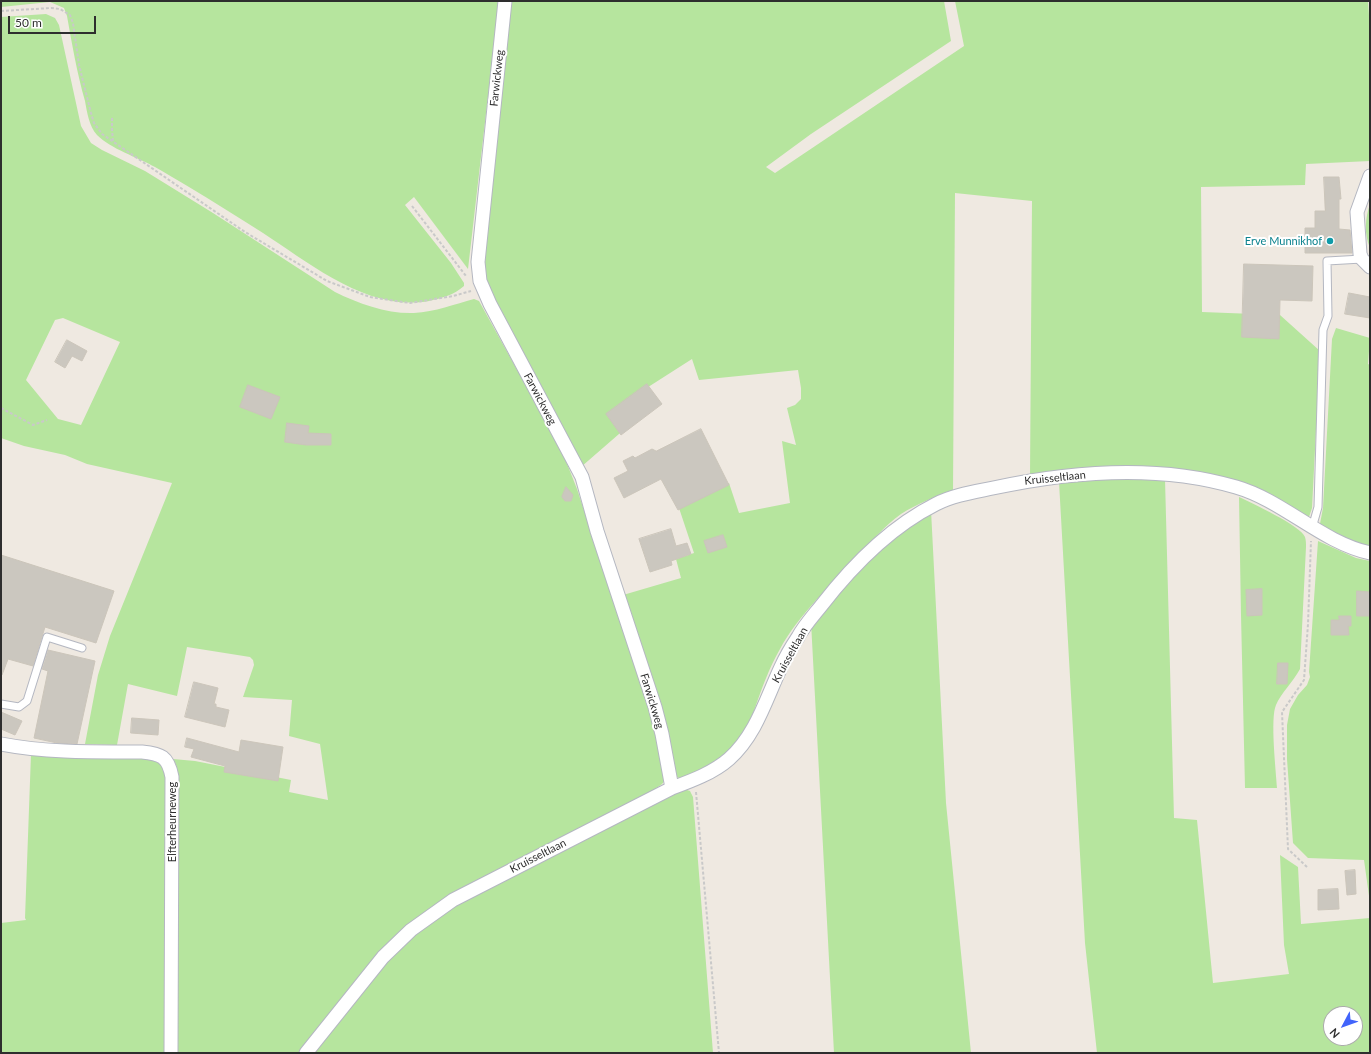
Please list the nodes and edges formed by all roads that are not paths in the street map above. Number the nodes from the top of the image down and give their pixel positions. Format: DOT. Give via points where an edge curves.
graph roads {
  1 [pos="505,1"];
  2 [pos="1370,176"];
  3 [pos="1366,263"];
  4 [pos="1312,528"];
  5 [pos="1370,553"];
  6 [pos="82,648"];
  7 [pos="1,704"];
  8 [pos="1,744"];
  9 [pos="672,788"];
  10 [pos="170,1053"];
  11 [pos="306,1053"];
  1 -- 9 [label="street, Farwickweg" via="478,262 481,285 582,477 597,531 655,707"];
  2 -- 3 [label="street" via="1357,212 1360,254"];
  3 -- 4 [label="lane" via="1327,261 1328,316 1324,330 1318,507"];
  4 -- 5 [label="street, Kruisseltlaan" via="1358,551"];
  4 -- 9 [label="street, Kruisseltlaan" via="1264,498 1237,488 1174,475 1142,472 1028,480 965,493 938,503 891,533 830,594 799,634 782,664 756,726 742,746 727,761 695,779"];
  6 -- 7 [label="lane" via="47,637 27,701 19,707"];
  8 -- 10 [label="street, Elfterheurneweg" via="56,752 142,752 163,757 170,764"];
  9 -- 11 [label="street, Kruisseltlaan" via="453,900 411,930 383,957"];
}
